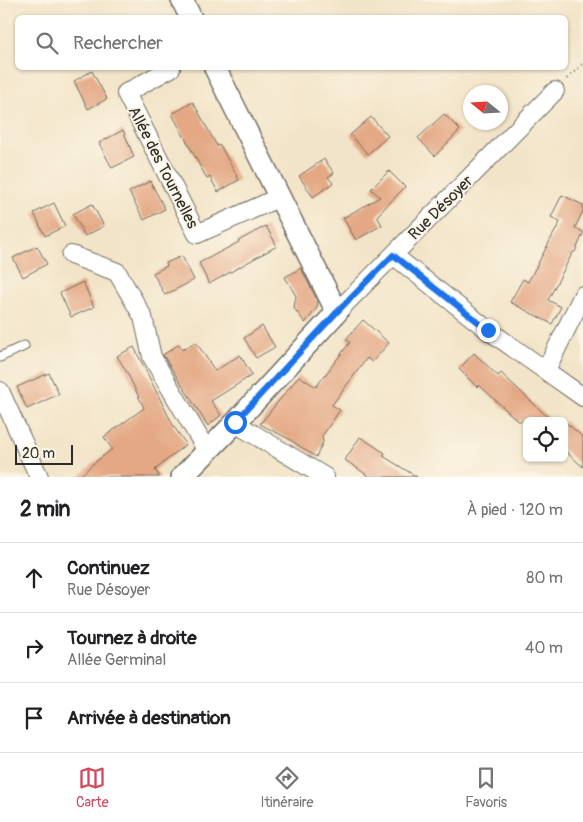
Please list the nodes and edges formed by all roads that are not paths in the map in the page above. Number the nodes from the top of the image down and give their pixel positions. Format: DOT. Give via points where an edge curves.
graph roads {
  1 [pos="182,0"];
  2 [pos="190,15"];
  3 [pos="167,70"];
  4 [pos="216,70"];
  5 [pos="555,91"];
  6 [pos="280,197"];
  7 [pos="71,255"];
  8 [pos="393,255"];
  9 [pos="583,295"];
  10 [pos="337,312"];
  11 [pos="24,346"];
  12 [pos="0,357"];
  13 [pos="546,370"];
  14 [pos="0,391"];
  15 [pos="583,397"];
  16 [pos="235,422"];
  17 [pos="207,451"];
  18 [pos="39,477"];
  19 [pos="182,477"];
  20 [pos="325,477"];
  1 -- 2 [label="street"];
  3 -- 6 [label="street, Allée des Tournelles" via="126,93 197,234"];
  4 -- 6 [label="street"];
  5 -- 8 [label="street, Rue Désoyer"];
  6 -- 10 [label="street"];
  7 -- 17 [label="street" via="117,272 143,318 152,357"];
  8 -- 10 [label="street, Rue Désoyer"];
  8 -- 13 [label="street" via="488,330"];
  9 -- 13 [label="street"];
  10 -- 16 [label="street, Rue Désoyer"];
  11 -- 12 [label="lane"];
  13 -- 15 [label="street"];
  14 -- 18 [label="street"];
  16 -- 17 [label="street, Rue Désoyer"];
  16 -- 20 [label="street"];
  17 -- 19 [label="street, Rue Désoyer"];
}
